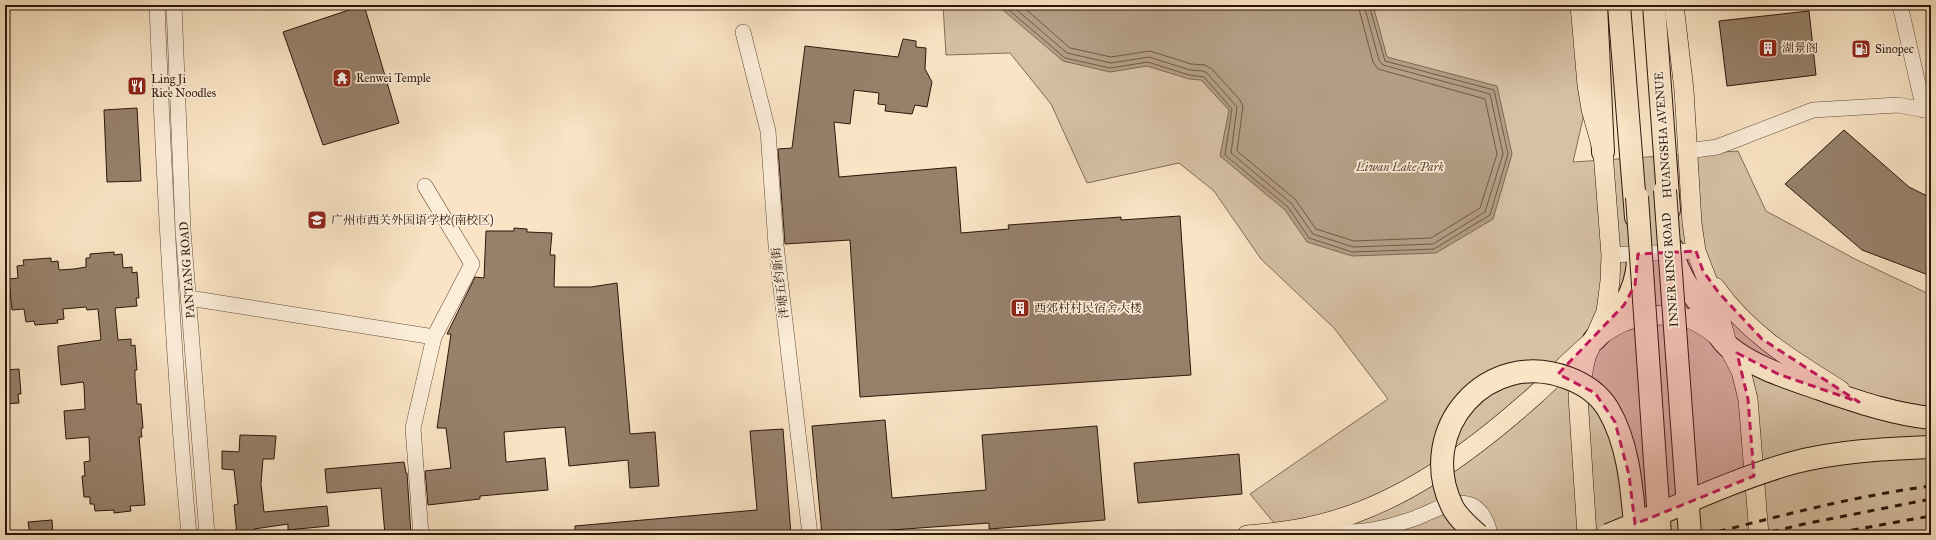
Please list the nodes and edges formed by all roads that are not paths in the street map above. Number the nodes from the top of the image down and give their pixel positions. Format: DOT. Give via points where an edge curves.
graph roads {
  1 [pos="157,5"];
  2 [pos="174,5"];
  3 [pos="1580,5"];
  4 [pos="1596,5"];
  5 [pos="1619,5"];
  6 [pos="1622,5"];
  7 [pos="1652,5"];
  8 [pos="1674,5"];
  9 [pos="1900,5"];
  10 [pos="743,32"];
  11 [pos="1927,110"];
  12 [pos="1687,151"];
  13 [pos="1603,152"];
  14 [pos="425,186"];
  15 [pos="1696,250"];
  16 [pos="1673,252"];
  17 [pos="1638,254"];
  18 [pos="1611,255"];
  19 [pos="1693,274"];
  20 [pos="189,298"];
  21 [pos="1718,311"];
  22 [pos="434,337"];
  23 [pos="1762,339"];
  24 [pos="1594,340"];
  25 [pos="1728,346"];
  26 [pos="1859,402"];
  27 [pos="1927,418"];
  28 [pos="1931,447"];
  29 [pos="1288,531"];
  30 [pos="189,535"];
  31 [pos="207,535"];
  32 [pos="421,535"];
  33 [pos="810,535"];
  34 [pos="1247,535"];
  35 [pos="1478,535"];
  36 [pos="1490,535"];
  37 [pos="1587,535"];
  38 [pos="1608,535"];
  39 [pos="1636,535"];
  40 [pos="1660,535"];
  41 [pos="1690,535"];
  42 [pos="1759,535"];
  1 -- 30 [label="street" via="165,205"];
  2 -- 20 [label="street, PANTANG ROAD" via="183,230"];
  3 -- 13 [label="main road" via="1588,91"];
  4 -- 13 [label="highway"];
  5 -- 17 [label="highway"];
  6 -- 40 [label="highway, bridge"];
  7 -- 16 [label="highway, HUANGSHA AVENUE"];
  7 -- 41 [label="highway, INNER RING ROAD, bridge"];
  8 -- 12 [label="main road" via="1684,90"];
  9 -- 11 [label="street"];
  10 -- 33 [label="street, 泮塘五约新街" via="768,131 776,245"];
  11 -- 12 [label="street" via="1898,105 1813,110 1717,147"];
  12 -- 15 [label="main road"];
  13 -- 18 [label="main road"];
  14 -- 22 [label="street" via="472,264"];
  15 -- 16 [label="street"];
  15 -- 19 [label="main road"];
  16 -- 17 [label="street"];
  16 -- 19 [label="highway, HUANGSHA AVENUE"];
  17 -- 18 [label="street"];
  17 -- 24 [label="highway" via="1637,276 1631,293 1614,318"];
  18 -- 24 [label="main road" via="1606,312"];
  19 -- 21 [label="main road"];
  19 -- 23 [label="main road"];
  19 -- 25 [label="highway, HUANGSHA AVENUE"];
  20 -- 22 [label="street"];
  20 -- 31 [label="street, PANTANG ROAD"];
  21 -- 23 [label="main road"];
  21 -- 25 [label="main road"];
  22 -- 32 [label="street" via="413,428"];
  23 -- 26 [label="main road"];
  24 -- 25 [label="main road" via="1621,322 1636,318 1671,316 1690,319 1710,329"];
  24 -- 29 [label="main road" via="1499,427 1424,480 1378,504 1352,514 1316,526"];
  24 -- 37 [label="main road" via="1586,357 1578,396"];
  25 -- 26 [label="highway" via="1778,374"];
  25 -- 42 [label="main road" via="1741,371 1748,399"];
  26 -- 27 [label="highway" via="1888,411"];
  28 -- 38 [label="highway, bridge" via="1842,453 1793,463 1745,479"];
  29 -- 34 [label="main road"];
  29 -- 36 [label="street" via="1366,531 1447,506 1469,504 1485,519"];
  35 -- 39 [label="highway, bridge" via="1452,507 1446,492 1443,474 1445,440 1451,423 1468,398 1494,379 1526,371 1557,373 1576,381 1595,393 1607,407 1623,444"];
}
